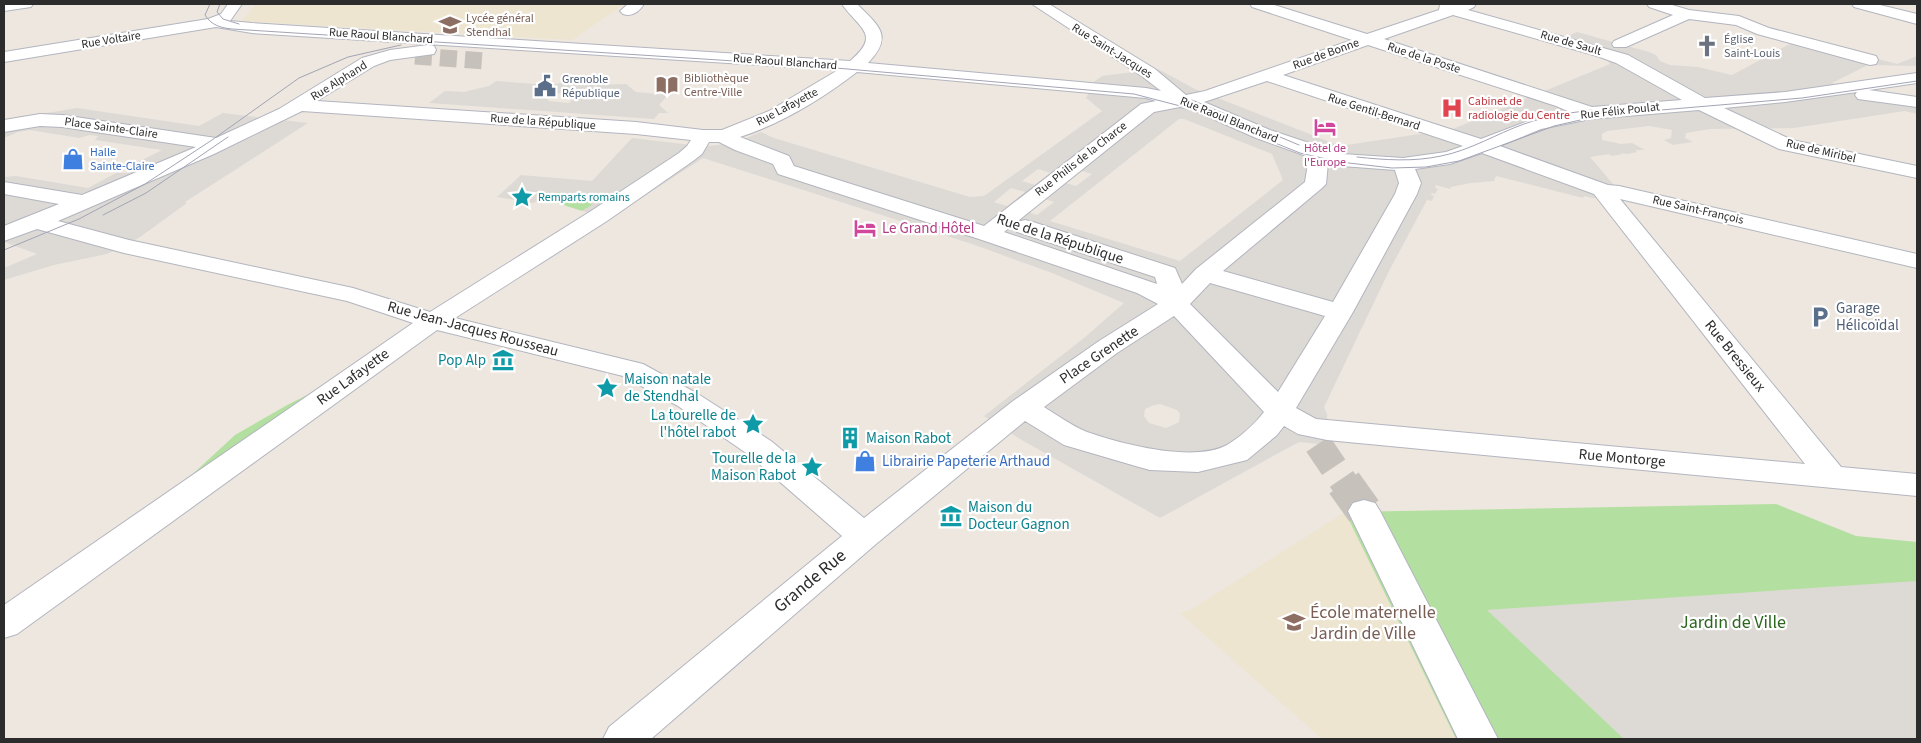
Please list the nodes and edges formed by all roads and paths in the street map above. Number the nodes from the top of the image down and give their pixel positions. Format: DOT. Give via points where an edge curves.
graph roads {
  1 [pos="26,4"];
  2 [pos="235,4"];
  3 [pos="849,4"];
  4 [pos="1039,4"];
  5 [pos="1257,4"];
  6 [pos="1432,4"];
  7 [pos="1469,4"];
  8 [pos="1654,4"];
  9 [pos="1859,4"];
  10 [pos="4,6"];
  11 [pos="1452,10"];
  12 [pos="1688,14"];
  13 [pos="1917,19"];
  14 [pos="217,22"];
  15 [pos="420,38"];
  16 [pos="1367,40"];
  17 [pos="1620,44"];
  18 [pos="438,49"];
  19 [pos="554,54"];
  20 [pos="396,55"];
  21 [pos="415,56"];
  22 [pos="4,57"];
  23 [pos="532,62"];
  24 [pos="852,69"];
  25 [pos="1266,76"];
  26 [pos="1917,78"];
  27 [pos="1844,89"];
  28 [pos="1183,101"];
  29 [pos="1917,102"];
  30 [pos="1702,104"];
  31 [pos="300,105"];
  32 [pos="1590,113"];
  33 [pos="4,126"];
  34 [pos="713,136"];
  35 [pos="218,144"];
  36 [pos="1482,146"];
  37 [pos="1319,154"];
  38 [pos="1342,160"];
  39 [pos="1403,164"];
  40 [pos="1917,172"];
  41 [pos="4,188"];
  42 [pos="1605,191"];
  43 [pos="84,202"];
  44 [pos="35,222"];
  45 [pos="994,227"];
  46 [pos="4,234"];
  47 [pos="1917,261"];
  48 [pos="1205,274"];
  49 [pos="1176,304"];
  50 [pos="1340,312"];
  51 [pos="433,321"];
  52 [pos="1280,410"];
  53 [pos="1011,416"];
  54 [pos="1833,478"];
  55 [pos="1912,485"];
  56 [pos="1364,512"];
  57 [pos="864,536"];
  58 [pos="4,624"];
  59 [pos="623,739"];
  60 [pos="1478,739"];
  1 -- 10 [label="street"];
  2 -- 14 [label="street" via="226,17"];
  3 -- 24 [label="street, Rue Lafayette" via="874,32 875,41"];
  4 -- 28 [label="street, Rue Saint-Jacques" via="1145,71"];
  5 -- 16 [label="street, Rue de la Poste"];
  6 -- 11 [label="street, Rue de Sault"];
  7 -- 11 [label="street, Rue de Bonne"];
  8 -- 12 [label="street"];
  9 -- 13 [label="street"];
  11 -- 16 [label="street, Rue de Bonne"];
  11 -- 30 [label="street, Rue de Sault" via="1622,59"];
  12 -- 17 [label="street"];
  12 -- 27 [label="street, Rue Félix Poulat" via="1738,21 1763,31 1870,60 1826,81"];
  14 -- 15 [label="street, Rue Raoul Blanchard" via="252,28"];
  14 -- 22 [label="street, Rue Voltaire"];
  15 -- 18 [label="street"];
  15 -- 24 [label="street, Rue Raoul Blanchard"];
  16 -- 25 [label="street, Rue de Bonne"];
  16 -- 32 [label="street, Rue de la Poste"];
  18 -- 19 [label="street, Rue Raoul Blanchard"];
  18 -- 20 [label="street, Rue Alphand"];
  19 -- 23 [label="street, Rue Raoul Blanchard"];
  19 -- 24 [label="street, Rue Raoul Blanchard"];
  20 -- 21 [label="street, Rue Raoul Blanchard"];
  20 -- 31 [label="street, Rue Alphand" via="368,62"];
  24 -- 28 [label="street, Rue Raoul Blanchard" via="1092,87"];
  24 -- 34 [label="street, Rue Lafayette" via="745,129"];
  25 -- 28 [label="street, Rue de Bonne"];
  25 -- 36 [label="street, Rue Gentil-Bernard"];
  26 -- 27 [label="street, Rue Félix Poulat"];
  27 -- 29 [label="street, Rue Félix Poulat"];
  27 -- 30 [label="street, Rue Félix Poulat"];
  28 -- 37 [label="street, Rue Raoul Blanchard"];
  28 -- 45 [label="street, Rue Philis de la Charce" via="1148,108"];
  30 -- 32 [label="street, Rue Félix Poulat"];
  30 -- 40 [label="street, Rue de Miribel" via="1786,144"];
  31 -- 34 [label="street, Rue de la République"];
  31 -- 35 [label="street"];
  32 -- 36 [label="street, Rue Félix Poulat" via="1535,125"];
  33 -- 35 [label="street, Place Sainte-Claire" via="40,120 62,121"];
  34 -- 45 [label="street, Rue de la République" via="782,160 785,170"];
  34 -- 51 [label="street, Rue Lafayette" via="599,216"];
  35 -- 43 [label="street"];
  36 -- 39 [label="street, Rue Félix Poulat" via="1450,158"];
  36 -- 42 [label="street, Rue Saint-François"];
  37 -- 38 [label="street, Rue Raoul Blanchard"];
  37 -- 48 [label="street, Place Grenette" via="1315,184"];
  38 -- 39 [label="street, Rue Félix Poulat"];
  39 -- 50 [label="street" via="1410,183 1406,194"];
  41 -- 43 [label="street"];
  42 -- 47 [label="street, Rue Saint-François"];
  42 -- 54 [label="street, Rue Bressieux"];
  43 -- 44 [label="street"];
  44 -- 46 [label="street"];
  44 -- 51 [label="street, Rue Jean-Jacques Rousseau" via="124,246 353,295"];
  45 -- 49 [label="street, Rue de la République" via="1146,288"];
  45 -- 49 [label="street, Rue de la République" via="1166,273"];
  48 -- 49 [label="street, Place Grenette"];
  48 -- 50 [label="street"];
  49 -- 52 [label="street"];
  49 -- 53 [label="street, Place Grenette" via="1108,347"];
  50 -- 52 [label="street"];
  51 -- 57 [label="street, Rue Jean-Jacques Rousseau" via="632,370 688,400 760,448"];
  51 -- 58 [label="street, Rue Lafayette"];
  52 -- 53 [label="street" via="1267,428 1236,453 1198,462 1150,460"];
  52 -- 54 [label="street, Rue Montorge" via="1308,426 1327,430"];
  53 -- 57 [label="street, Grande Rue"];
  54 -- 55 [label="street, Rue Montorge"];
  56 -- 60 [label="street"];
  57 -- 59 [label="street, Grande Rue"];
}
